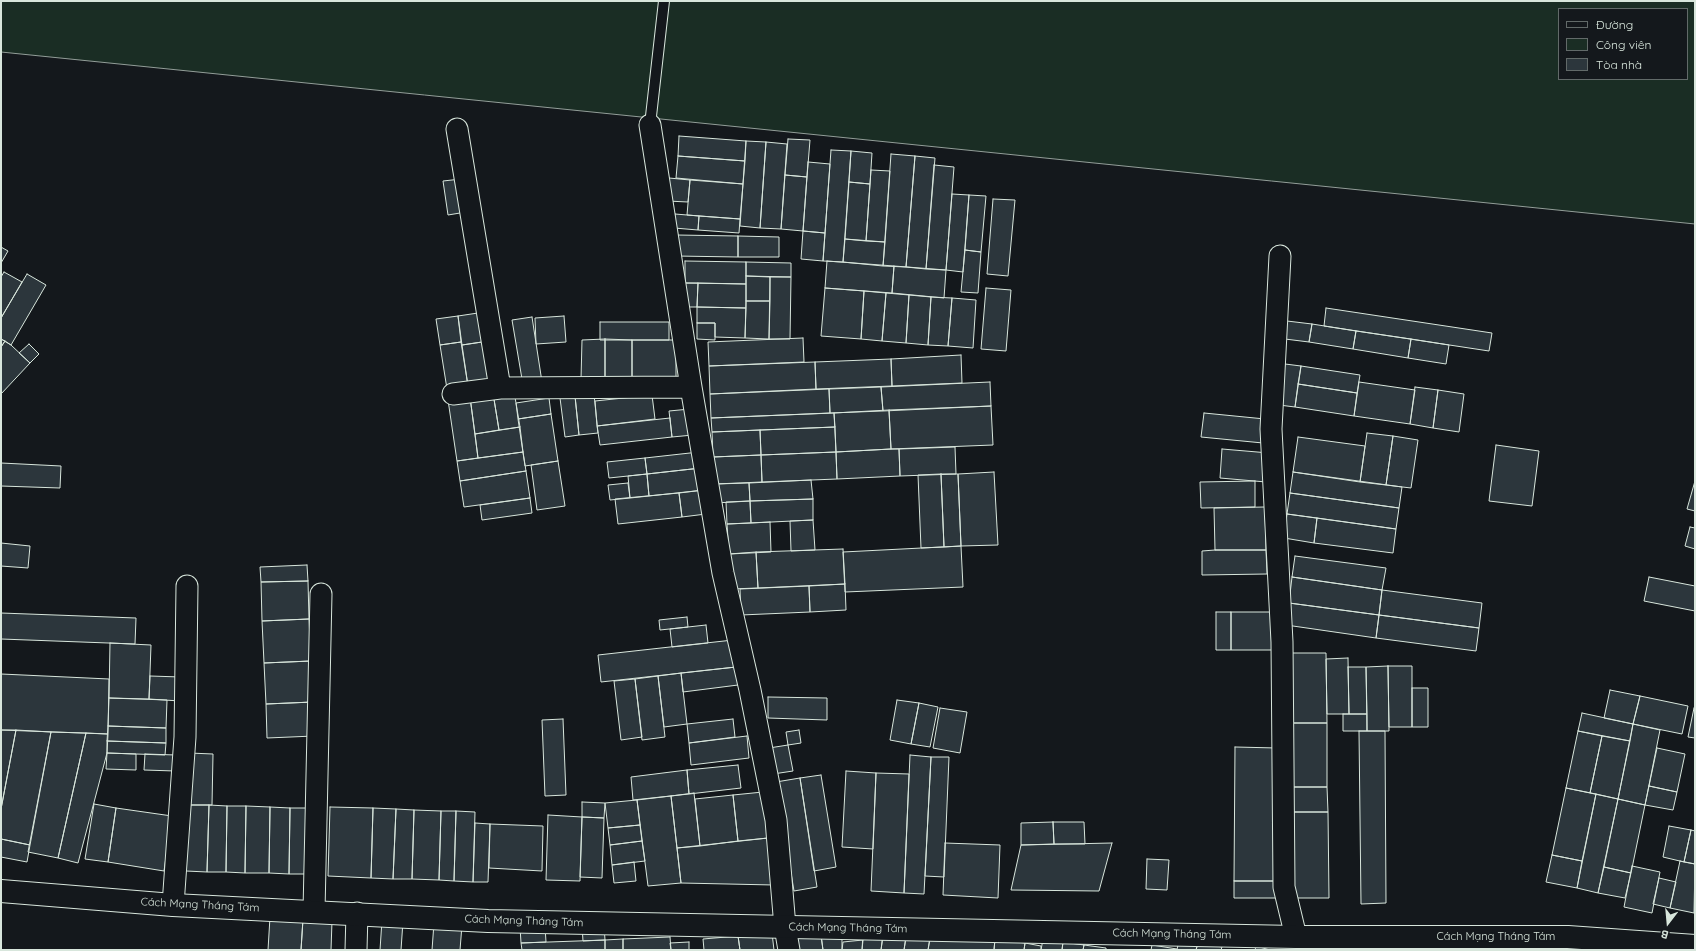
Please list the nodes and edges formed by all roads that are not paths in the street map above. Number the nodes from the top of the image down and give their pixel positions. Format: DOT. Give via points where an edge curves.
graph roads {
  1 [pos="664,1"];
  2 [pos="650,126"];
  3 [pos="457,129"];
  4 [pos="1280,256"];
  5 [pos="691,387"];
  6 [pos="500,388"];
  7 [pos="453,394"];
  8 [pos="187,586"];
  9 [pos="321,594"];
  10 [pos="1,891"];
  11 [pos="173,905"];
  12 [pos="314,911"];
  13 [pos="357,914"];
  14 [pos="785,927"];
  15 [pos="1295,943"];
  16 [pos="1695,946"];
  17 [pos="356,950"];
  18 [pos="789,950"];
  1 -- 2 [label="lane"];
  2 -- 5 [label="street"];
  3 -- 6 [label="street"];
  4 -- 15 [label="street" via="1272,430 1282,642 1284,887"];
  5 -- 6 [label="street"];
  5 -- 14 [label="street" via="723,573 776,820"];
  6 -- 7 [label="street"];
  8 -- 11 [label="street" via="185,736"];
  9 -- 12 [label="street"];
  10 -- 11 [label="street, Cách Mạng Tháng Tám"];
  11 -- 12 [label="street, Cách Mạng Tháng Tám"];
  12 -- 13 [label="street, Cách Mạng Tháng Tám"];
  13 -- 14 [label="street, Cách Mạng Tháng Tám" via="488,920"];
  13 -- 17 [label="street"];
  14 -- 15 [label="street, Cách Mạng Tháng Tám"];
  14 -- 18 [label="street"];
  15 -- 16 [label="street, Cách Mạng Tháng Tám" via="1568,937"];
}
